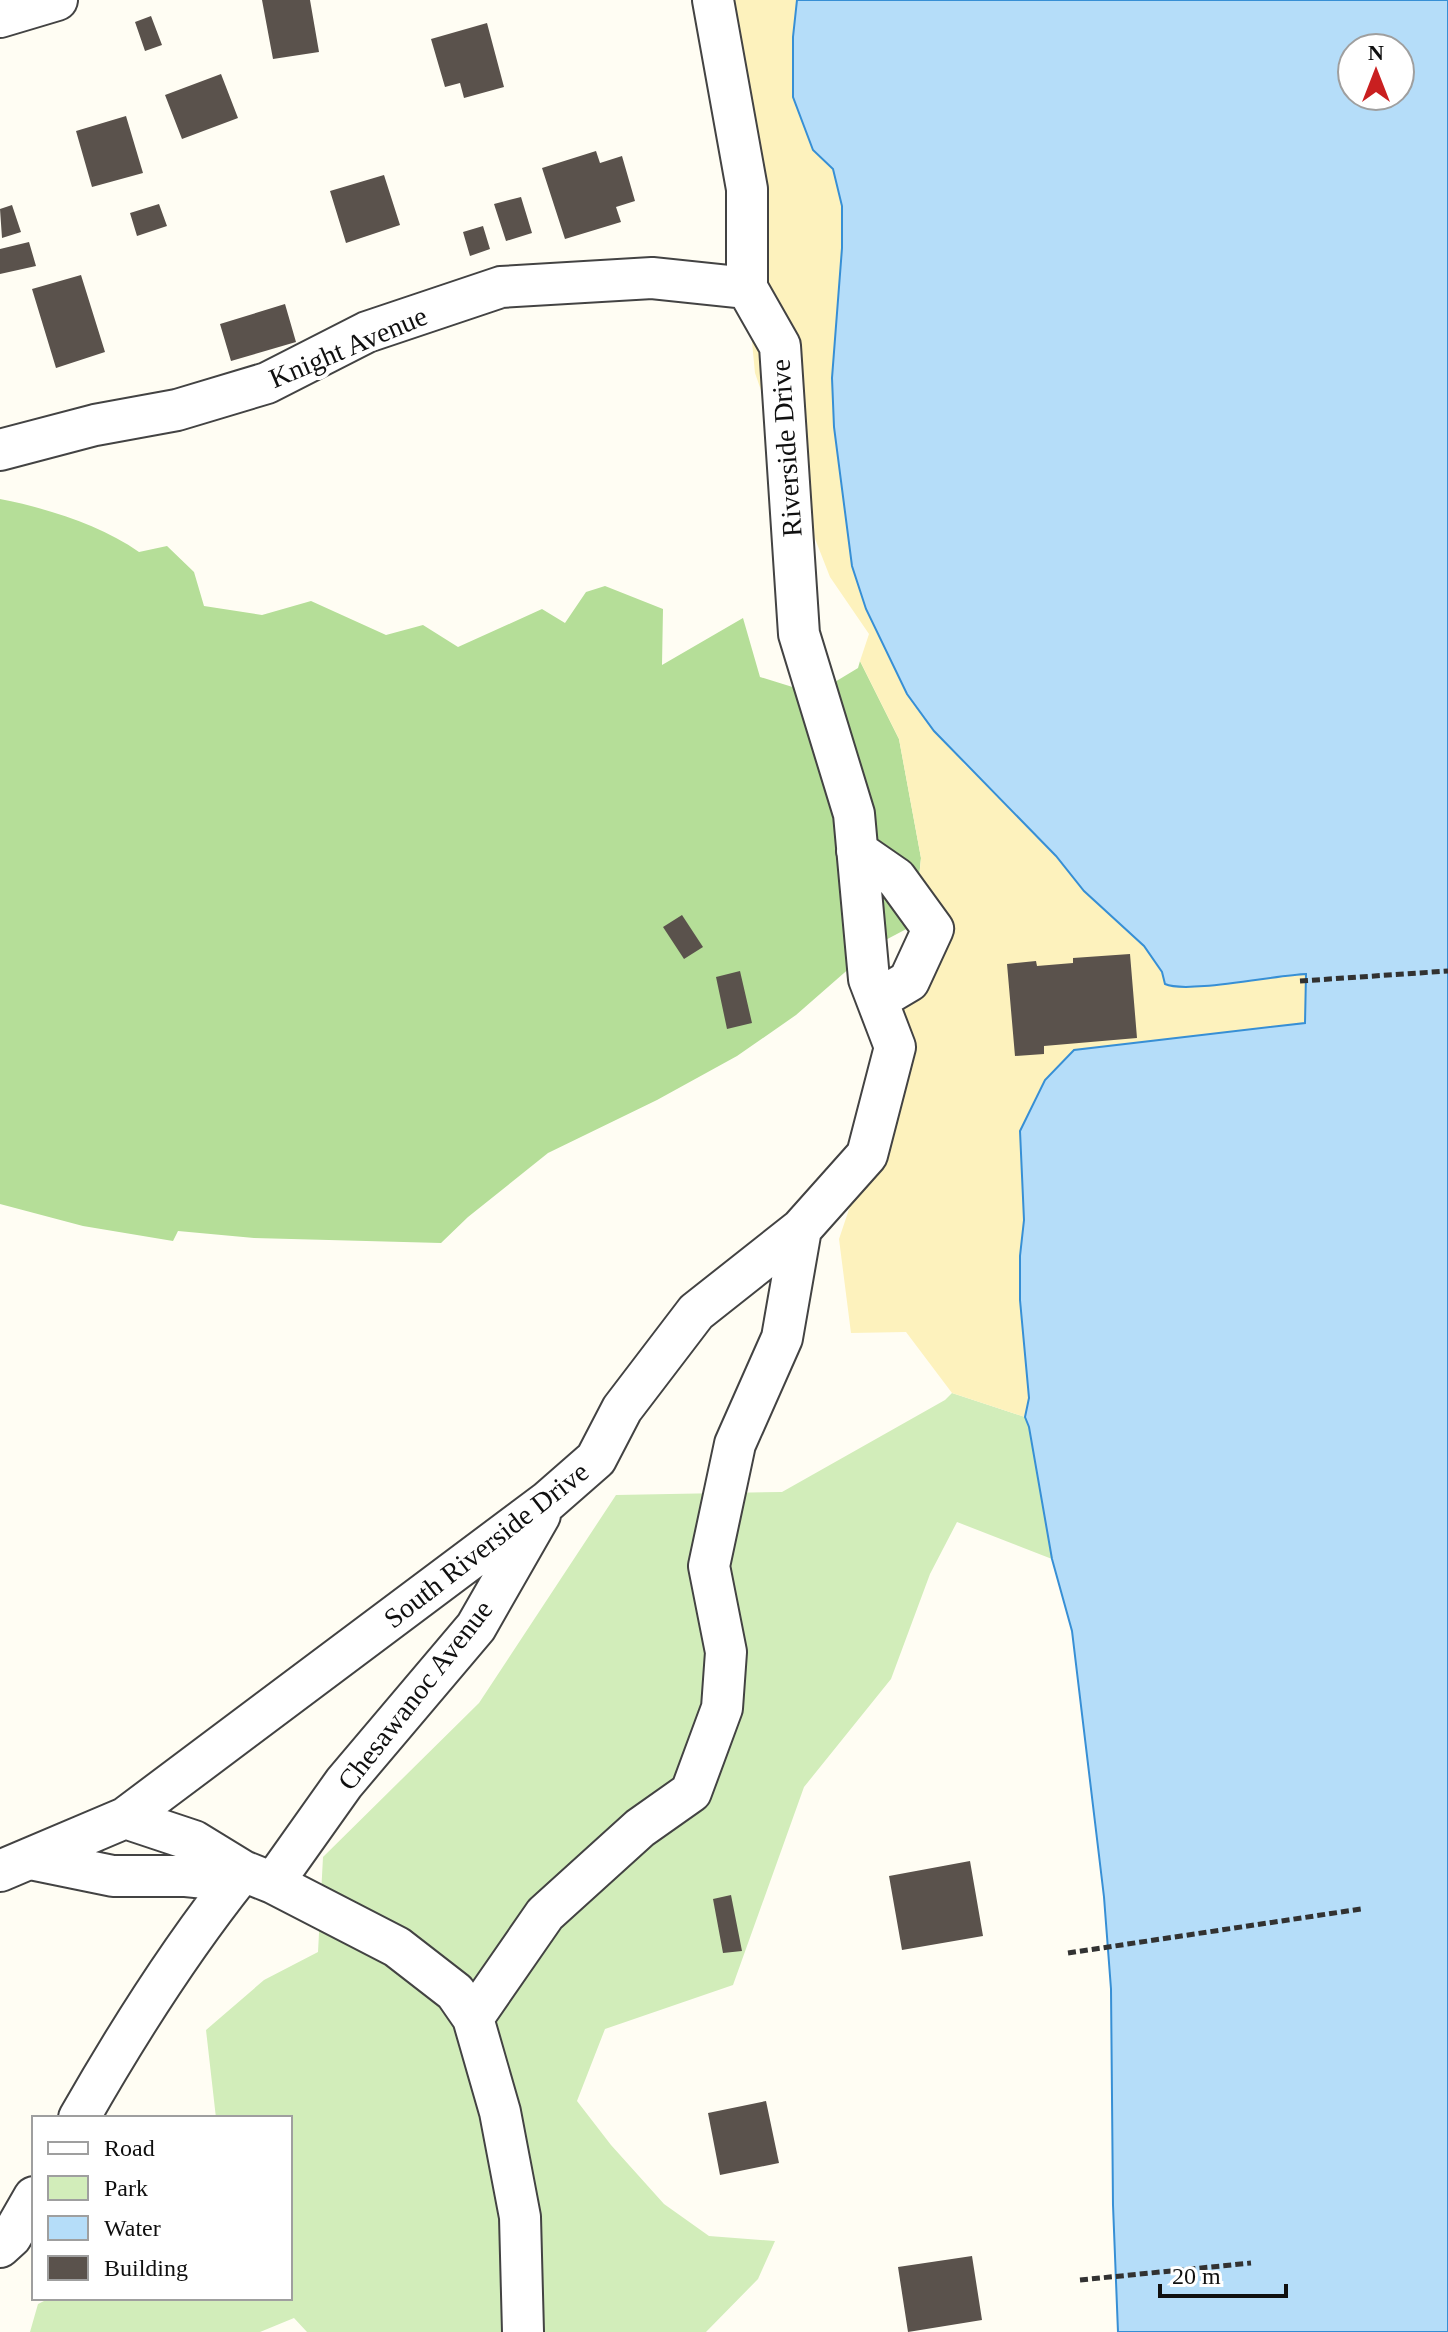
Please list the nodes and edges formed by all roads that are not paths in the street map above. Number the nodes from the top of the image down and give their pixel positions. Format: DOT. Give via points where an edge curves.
graph roads {
  1 [pos="57,0"];
  2 [pos="713,0"];
  3 [pos="0,17"];
  4 [pos="747,288"];
  5 [pos="0,450"];
  6 [pos="857,851"];
  7 [pos="873,990"];
  8 [pos="801,1229"];
  9 [pos="548,1501"];
  10 [pos="125,1818"];
  11 [pos="15,1865"];
  12 [pos="250,1878"];
  13 [pos="473,2018"];
  14 [pos="80,2116"];
  15 [pos="32,2200"];
  16 [pos="0,2247"];
  17 [pos="523,2332"];
  1 -- 3 [label="street"];
  2 -- 4 [label="street, Riverside Drive" via="747,189"];
  4 -- 5 [label="street, Knight Avenue" via="652,278 501,287 367,332 267,383 177,410"];
  4 -- 6 [label="street, Riverside Drive" via="780,346 799,634 854,814"];
  6 -- 7 [label="street, Riverside Drive"];
  6 -- 7 [label="street" via="896,878 933,929 909,981"];
  7 -- 8 [label="street, South Riverside Drive" via="895,1047 867,1155"];
  8 -- 9 [label="street, South Riverside Drive" via="696,1312 622,1409 596,1459"];
  8 -- 13 [label="street" via="782,1338 735,1444 709,1566 726,1652 722,1708 691,1792 640,1828 545,1914"];
  9 -- 10 [label="street, South Riverside Drive"];
  9 -- 12 [label="street, Chesawanoc Avenue" via="476,1627 344,1783"];
  10 -- 11 [label="street, South Riverside Drive"];
  10 -- 12 [label="street, South Riverside Drive" via="194,1841"];
  11 -- 12 [label="street, South Riverside Drive" via="113,1876"];
  12 -- 13 [label="street, South Riverside Drive" via="397,1947 455,1992"];
  12 -- 14 [label="street, Chesawanoc Avenue" via="218,1902 123,2040"];
  13 -- 17 [label="street, South Riverside Drive" via="500,2112 520,2217"];
  15 -- 16 [label="street"];
}
